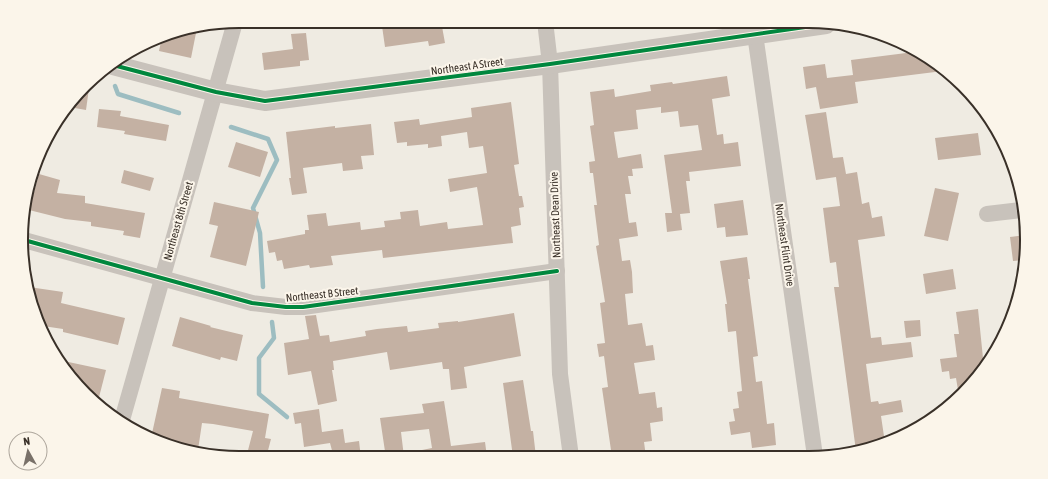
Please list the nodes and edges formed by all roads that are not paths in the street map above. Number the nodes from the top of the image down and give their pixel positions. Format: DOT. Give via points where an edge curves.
graph roads {
  1 [pos="233,28"];
  2 [pos="546,28"];
  3 [pos="798,28"];
  4 [pos="755,34"];
  5 [pos="550,64"];
  6 [pos="119,66"];
  7 [pos="216,92"];
  8 [pos="1018,210"];
  9 [pos="987,214"];
  10 [pos="28,241"];
  11 [pos="557,271"];
  12 [pos="161,278"];
  13 [pos="123,416"];
  14 [pos="570,451"];
  15 [pos="814,451"];
  1 -- 7 [label="street, Northeast 8th Street"];
  2 -- 5 [label="street, Northeast Dean Drive"];
  3 -- 4 [label="street, Northeast A Street"];
  4 -- 5 [label="street, Northeast A Street"];
  4 -- 15 [label="street, Northeast Flint Drive"];
  5 -- 7 [label="street, Northeast A Street" via="282,100 249,99"];
  5 -- 11 [label="street, Northeast Dean Drive"];
  6 -- 7 [label="street, Northeast A Street"];
  7 -- 12 [label="street, Northeast 8th Street"];
  8 -- 9 [label="street"];
  10 -- 12 [label="street, Northeast B Street"];
  11 -- 12 [label="street, Northeast B Street" via="328,304 286,307 252,303"];
  11 -- 14 [label="street, Northeast Dean Drive" via="560,374"];
  12 -- 13 [label="street, Northeast 8th Street"];
}
